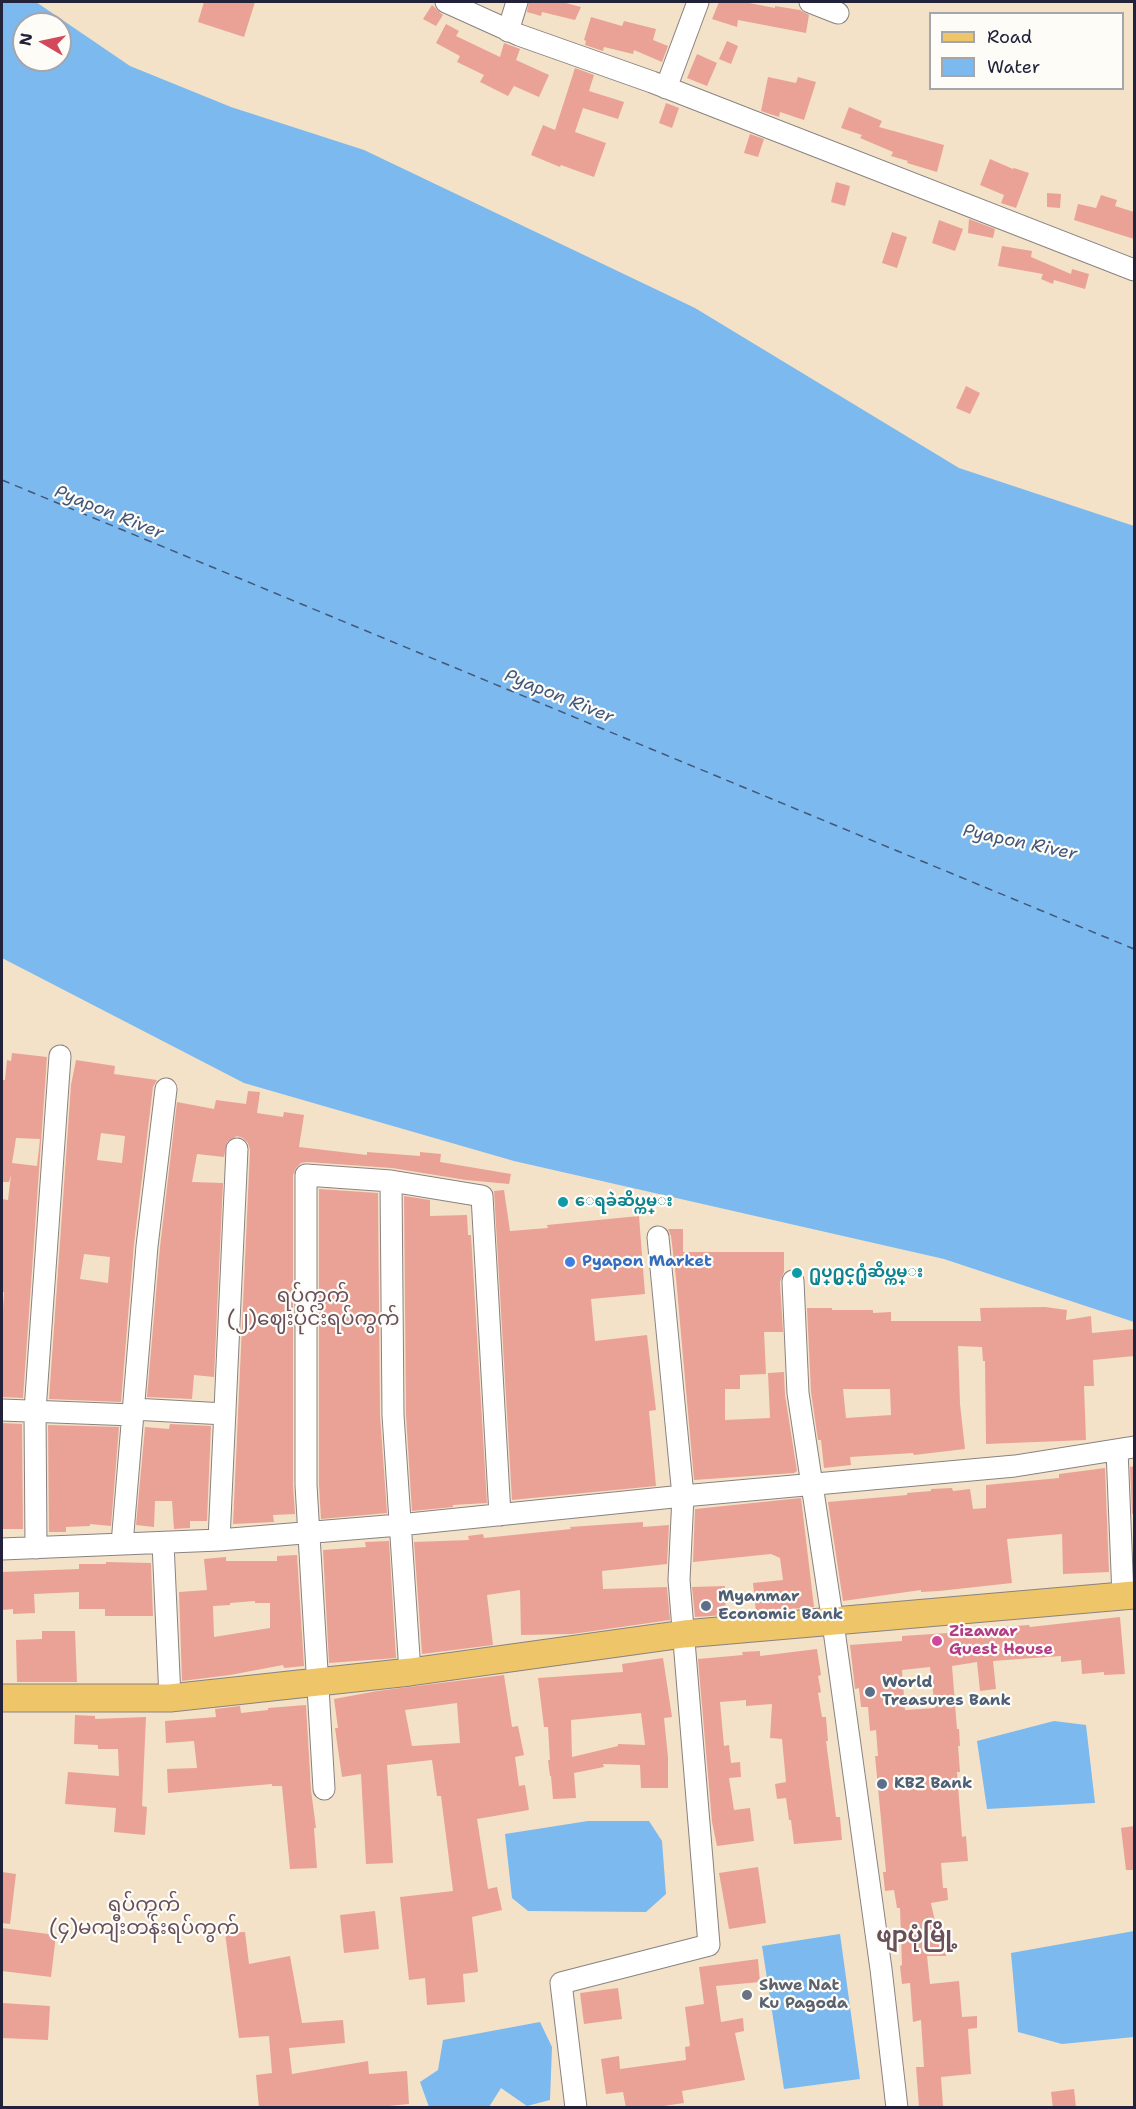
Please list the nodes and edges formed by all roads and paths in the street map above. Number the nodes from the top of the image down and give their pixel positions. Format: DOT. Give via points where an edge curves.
graph roads {
  1 [pos="446,2"];
  2 [pos="518,2"];
  3 [pos="698,2"];
  4 [pos="810,2"];
  5 [pos="838,13"];
  6 [pos="508,30"];
  7 [pos="666,88"];
  8 [pos="1134,270"];
  9 [pos="60,1056"];
  10 [pos="166,1089"];
  11 [pos="237,1149"];
  12 [pos="390,1181"];
  13 [pos="658,1237"];
  14 [pos="793,1281"];
  15 [pos="2,1410"];
  16 [pos="35,1411"];
  17 [pos="133,1412"];
  18 [pos="225,1414"];
  19 [pos="1126,1448"];
  20 [pos="812,1486"];
  21 [pos="683,1496"];
  22 [pos="500,1515"];
  23 [pos="399,1525"];
  24 [pos="309,1533"];
  25 [pos="219,1540"];
  26 [pos="163,1543"];
  27 [pos="122,1544"];
  28 [pos="36,1548"];
  29 [pos="2,1549"];
  30 [pos="1129,1595"];
  31 [pos="833,1623"];
  32 [pos="684,1634"];
  33 [pos="410,1672"];
  34 [pos="318,1683"];
  35 [pos="2,1698"];
  36 [pos="170,1698"];
  37 [pos="324,1789"];
  38 [pos="576,2108"];
  39 [pos="897,2108"];
  1 -- 6 [label="street"];
  2 -- 6 [label="street"];
  3 -- 7 [label="street"];
  4 -- 5 [label="street"];
  6 -- 7 [label="street"];
  7 -- 8 [label="street"];
  9 -- 16 [label="street"];
  10 -- 17 [label="street"];
  11 -- 18 [label="street"];
  12 -- 22 [label="street" via="482,1196"];
  12 -- 23 [label="street" via="393,1415"];
  12 -- 24 [label="street" via="306,1175"];
  13 -- 21 [label="street"];
  14 -- 20 [label="street" via="798,1393"];
  15 -- 16 [label="street"];
  16 -- 17 [label="street"];
  16 -- 28 [label="street"];
  17 -- 18 [label="street"];
  17 -- 27 [label="street"];
  18 -- 25 [label="street"];
  19 -- 20 [label="street" via="1015,1466"];
  19 -- 30 [label="street"];
  20 -- 21 [label="street"];
  20 -- 31 [label="street"];
  21 -- 22 [label="street"];
  21 -- 32 [label="street" via="679,1580"];
  22 -- 23 [label="street"];
  23 -- 24 [label="street"];
  23 -- 33 [label="street"];
  24 -- 25 [label="street"];
  24 -- 34 [label="street"];
  25 -- 26 [label="street"];
  26 -- 27 [label="street"];
  26 -- 36 [label="street"];
  27 -- 28 [label="street"];
  28 -- 29 [label="street"];
  30 -- 31 [label="main road"];
  31 -- 32 [label="main road"];
  31 -- 39 [label="street"];
  32 -- 33 [label="main road"];
  32 -- 38 [label="street" via="709,1945 561,1983"];
  33 -- 34 [label="main road"];
  34 -- 36 [label="main road"];
  34 -- 37 [label="street"];
  35 -- 36 [label="main road"];
}
